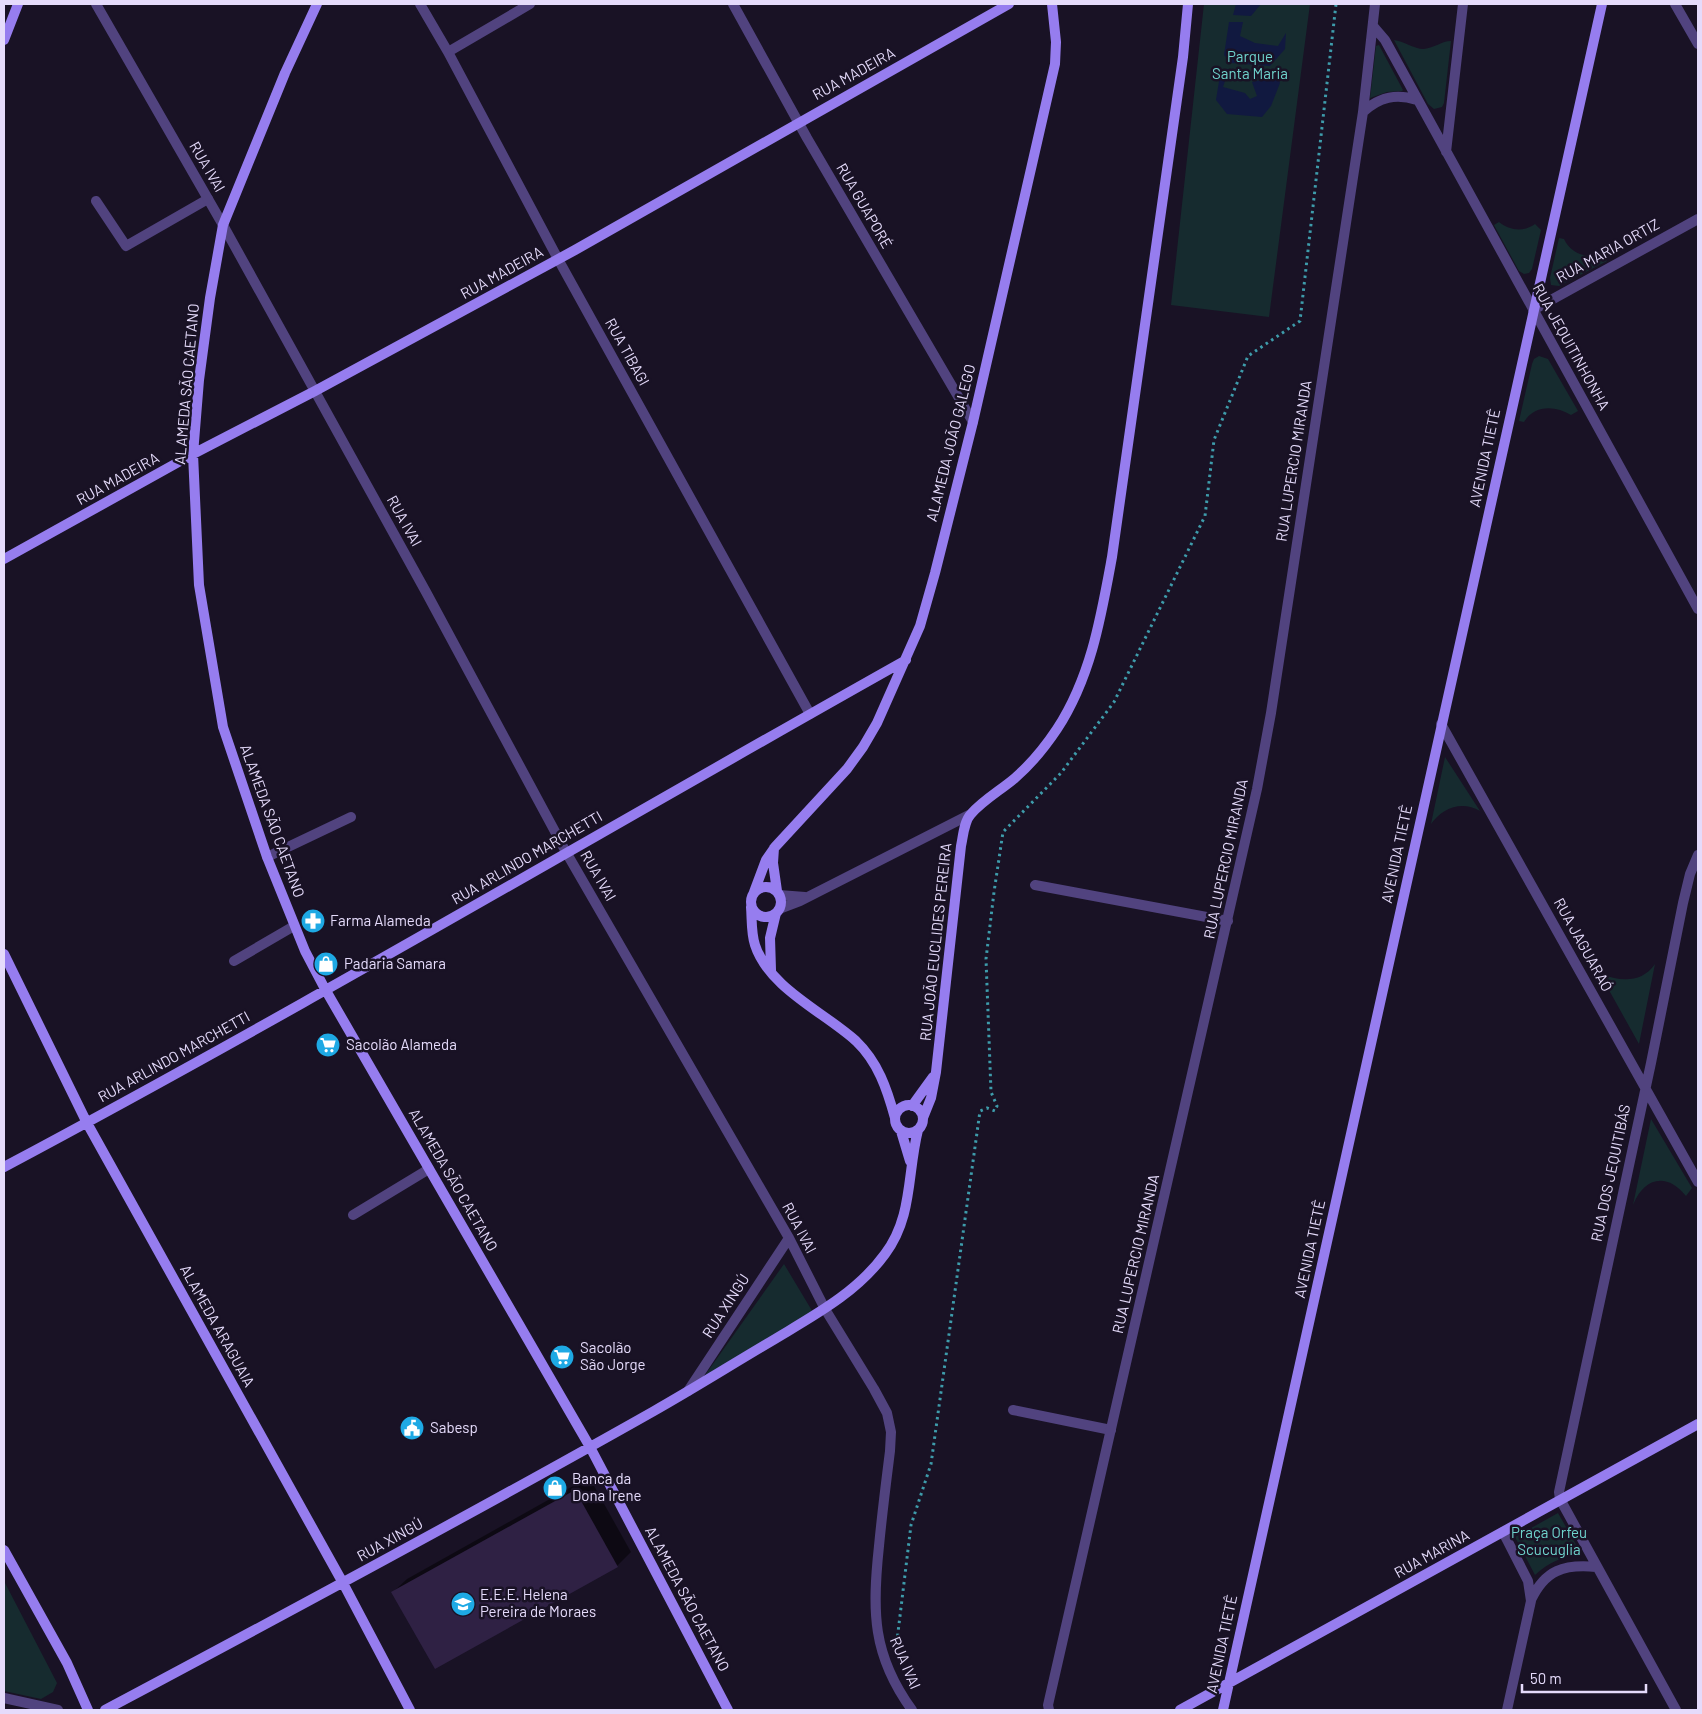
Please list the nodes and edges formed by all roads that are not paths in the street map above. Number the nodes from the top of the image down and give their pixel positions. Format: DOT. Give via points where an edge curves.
graph roads {
  1 [pos="18,4"];
  2 [pos="96,4"];
  3 [pos="317,4"];
  4 [pos="420,4"];
  5 [pos="530,4"];
  6 [pos="733,4"];
  7 [pos="1009,4"];
  8 [pos="1052,4"];
  9 [pos="1188,4"];
  10 [pos="1375,4"];
  11 [pos="1463,4"];
  12 [pos="1602,4"];
  13 [pos="1675,4"];
  14 [pos="1373,26"];
  15 [pos="4,40"];
  16 [pos="1698,44"];
  17 [pos="448,52"];
  18 [pos="1417,100"];
  19 [pos="1363,112"];
  20 [pos="798,122"];
  21 [pos="1446,152"];
  22 [pos="208,199"];
  23 [pos="96,201"];
  24 [pos="1698,218"];
  25 [pos="223,225"];
  26 [pos="558,259"];
  27 [pos="1533,310"];
  28 [pos="314,391"];
  29 [pos="973,422"];
  30 [pos="193,454"];
  31 [pos="4,560"];
  32 [pos="1698,609"];
  33 [pos="906,660"];
  34 [pos="810,714"];
  35 [pos="1441,724"];
  36 [pos="969,815"];
  37 [pos="350,817"];
  38 [pos="775,847"];
  39 [pos="566,852"];
  40 [pos="1698,855"];
  41 [pos="267,857"];
  42 [pos="1035,885"];
  43 [pos="754,892"];
  44 [pos="778,893"];
  45 [pos="808,897"];
  46 [pos="751,907"];
  47 [pos="778,911"];
  48 [pos="1228,921"];
  49 [pos="294,926"];
  50 [pos="4,954"];
  51 [pos="234,961"];
  52 [pos="771,971"];
  53 [pos="325,990"];
  54 [pos="936,1072"];
  55 [pos="1646,1086"];
  56 [pos="887,1088"];
  57 [pos="910,1105"];
  58 [pos="895,1118"];
  59 [pos="923,1118"];
  60 [pos="87,1123"];
  61 [pos="918,1130"];
  62 [pos="900,1131"];
  63 [pos="911,1165"];
  64 [pos="4,1167"];
  65 [pos="429,1169"];
  66 [pos="1698,1182"];
  67 [pos="353,1215"];
  68 [pos="789,1238"];
  69 [pos="825,1309"];
  70 [pos="688,1391"];
  71 [pos="1013,1410"];
  72 [pos="1698,1424"];
  73 [pos="1111,1430"];
  74 [pos="590,1447"];
  75 [pos="1560,1499"];
  76 [pos="1503,1532"];
  77 [pos="4,1550"];
  78 [pos="1596,1567"];
  79 [pos="343,1583"];
  80 [pos="1531,1601"];
  81 [pos="1229,1682"];
  82 [pos="4,1698"];
  83 [pos="58,1710"];
  84 [pos="88,1710"];
  85 [pos="105,1710"];
  86 [pos="410,1710"];
  87 [pos="728,1710"];
  88 [pos="912,1710"];
  89 [pos="1049,1710"];
  90 [pos="1180,1710"];
  91 [pos="1223,1710"];
  92 [pos="1507,1710"];
  93 [pos="1676,1710"];
  1 -- 15 [label="street"];
  2 -- 22 [label="street, RUA IVAI"];
  3 -- 25 [label="street, ALAMEDA SÃO CAETANO"];
  4 -- 17 [label="street, RUA TIBAGI"];
  5 -- 17 [label="street"];
  6 -- 20 [label="street, RUA GUAPORÉ"];
  7 -- 20 [label="street, RUA MADEIRA"];
  8 -- 29 [label="street, ALAMEDA JOÃO GALEGO" via="1055,64"];
  9 -- 36 [label="street" via="1114,547 1098,631 1085,675 1057,729 1016,777"];
  10 -- 14 [label="street, RUA LUPERCIO MIRANDA"];
  11 -- 21 [label="street"];
  12 -- 27 [label="street, AVENIDA TIETÊ"];
  13 -- 16 [label="street"];
  14 -- 18 [label="street, RUA JEQUITINHONHA" via="1385,40"];
  14 -- 19 [label="street, RUA LUPERCIO MIRANDA"];
  17 -- 26 [label="street, RUA TIBAGI"];
  18 -- 19 [label="street" via="1388,97 1378,100"];
  18 -- 21 [label="street, RUA JEQUITINHONHA"];
  19 -- 48 [label="street, RUA LUPERCIO MIRANDA" via="1271,713"];
  20 -- 26 [label="street, RUA MADEIRA"];
  20 -- 29 [label="street, RUA GUAPORÉ"];
  21 -- 27 [label="street, RUA JEQUITINHONHA"];
  22 -- 23 [label="street" via="126,246"];
  22 -- 25 [label="street, RUA IVAI"];
  24 -- 27 [label="street, RUA MARIA ORTIZ"];
  25 -- 28 [label="street, RUA IVAI"];
  25 -- 30 [label="street, ALAMEDA SÃO CAETANO" via="210,298"];
  26 -- 28 [label="street, RUA MADEIRA"];
  26 -- 34 [label="street, RUA TIBAGI"];
  27 -- 32 [label="street, RUA JEQUITINHONHA"];
  27 -- 35 [label="street, AVENIDA TIETÊ"];
  28 -- 30 [label="street, RUA MADEIRA"];
  28 -- 39 [label="street, RUA IVAI"];
  29 -- 33 [label="street, ALAMEDA JOÃO GALEGO" via="935,573 920,626"];
  30 -- 31 [label="street, RUA MADEIRA"];
  30 -- 41 [label="street, ALAMEDA SÃO CAETANO" via="200,585 223,727"];
  33 -- 34 [label="street, RUA ARLINDO MARCHETTI"];
  33 -- 38 [label="street, ALAMEDA JOÃO GALEGO" via="863,747 847,769"];
  34 -- 39 [label="street, RUA ARLINDO MARCHETTI"];
  35 -- 55 [label="street, RUA JAGUARAÓ"];
  35 -- 81 [label="street, AVENIDA TIETÊ"];
  36 -- 45 [label="street"];
  36 -- 54 [label="street, RUA JOÃO EUCLIDES PEREIRA" via="961,846"];
  37 -- 41 [label="street"];
  38 -- 43 [label="street, ALAMEDA JOÃO GALEGO" via="763,865"];
  38 -- 44 [label="street" via="773,864"];
  39 -- 53 [label="street, RUA ARLINDO MARCHETTI"];
  39 -- 68 [label="street, RUA IVAI"];
  40 -- 55 [label="street, RUA DOS JEQUITIBÁS" via="1684,896"];
  41 -- 49 [label="street, ALAMEDA SÃO CAETANO"];
  42 -- 48 [label="street"];
  43 -- 44 [label="street" via="763,887 773,888"];
  43 -- 46 [label="street, ALAMEDA JOÃO GALEGO"];
  44 -- 45 [label="street" via="788,897"];
  44 -- 47 [label="street" via="781,900"];
  45 -- 47 [label="street"];
  46 -- 47 [label="street" via="763,917"];
  46 -- 52 [label="street, ALAMEDA JOÃO GALEGO" via="756,946"];
  47 -- 52 [label="street" via="770,938"];
  48 -- 73 [label="street, RUA LUPERCIO MIRANDA"];
  49 -- 51 [label="street"];
  49 -- 53 [label="street, ALAMEDA SÃO CAETANO"];
  50 -- 60 [label="street, ALAMEDA ARAGUAIA"];
  52 -- 56 [label="street, ALAMEDA JOÃO GALEGO" via="781,983 856,1042 876,1067"];
  53 -- 60 [label="street, RUA ARLINDO MARCHETTI"];
  53 -- 65 [label="street, ALAMEDA SÃO CAETANO"];
  54 -- 57 [label="street, RUA JOÃO EUCLIDES PEREIRA" via="926,1089"];
  54 -- 59 [label="street, RUA JOÃO EUCLIDES PEREIRA"];
  55 -- 66 [label="street, RUA JAGUARAÓ"];
  55 -- 75 [label="street, RUA DOS JEQUITIBÁS" via="1559,1486"];
  56 -- 57 [label="street, ALAMEDA JOÃO GALEGO"];
  56 -- 58 [label="street, ALAMEDA JOÃO GALEGO"];
  57 -- 58 [label="street" via="899,1109"];
  57 -- 59 [label="street, ALAMEDA JOÃO GALEGO" via="919,1109"];
  58 -- 62 [label="street, ALAMEDA JOÃO GALEGO"];
  59 -- 61 [label="street, ALAMEDA JOÃO GALEGO"];
  60 -- 64 [label="street, RUA ARLINDO MARCHETTI"];
  60 -- 79 [label="street, ALAMEDA ARAGUAIA"];
  61 -- 62 [label="street" via="909,1134"];
  61 -- 63 [label="street, ALAMEDA JOÃO GALEGO"];
  62 -- 63 [label="street, ALAMEDA JOÃO GALEGO"];
  63 -- 69 [label="street, ALAMEDA JOÃO GALEGO" via="909,1196 898,1235 870,1272"];
  65 -- 67 [label="street"];
  65 -- 74 [label="street, ALAMEDA SÃO CAETANO"];
  68 -- 69 [label="street, RUA IVAI"];
  68 -- 70 [label="street, RUA XINGÚ"];
  69 -- 70 [label="street, RUA XINGÚ"];
  69 -- 88 [label="street, RUA IVAI" via="887,1413 891,1432 874,1587 875,1621 882,1656 898,1690"];
  70 -- 74 [label="street, RUA XINGÚ"];
  71 -- 73 [label="street"];
  72 -- 75 [label="street, RUA MARINA"];
  73 -- 89 [label="street, RUA LUPERCIO MIRANDA"];
  74 -- 79 [label="street, RUA XINGÚ"];
  74 -- 87 [label="street, ALAMEDA SÃO CAETANO"];
  75 -- 76 [label="street, RUA MARINA"];
  75 -- 78 [label="street"];
  76 -- 80 [label="street" via="1528,1581"];
  76 -- 81 [label="street, RUA MARINA"];
  77 -- 84 [label="street" via="67,1663"];
  78 -- 80 [label="street" via="1578,1565 1550,1574 1536,1588"];
  78 -- 93 [label="street"];
  79 -- 85 [label="street, RUA XINGÚ"];
  79 -- 86 [label="street, ALAMEDA ARAGUAIA"];
  80 -- 92 [label="street"];
  81 -- 90 [label="street, RUA MARINA"];
  81 -- 91 [label="street, AVENIDA TIETÊ"];
  82 -- 83 [label="street"];
}
